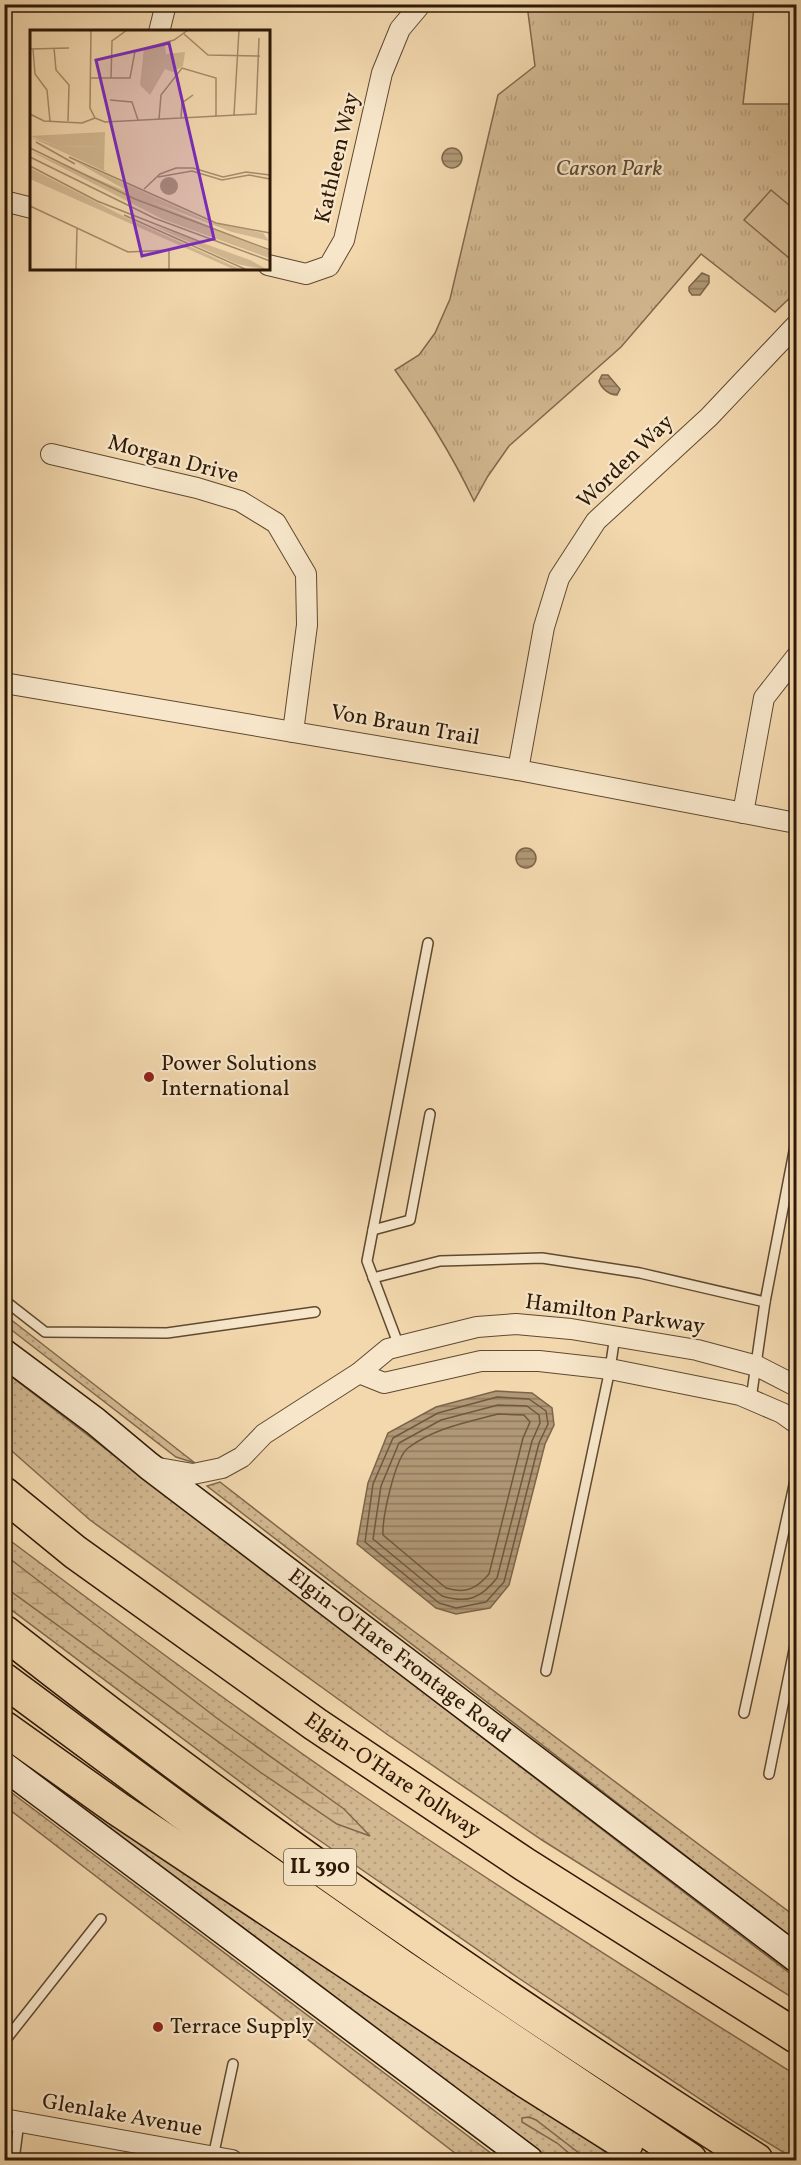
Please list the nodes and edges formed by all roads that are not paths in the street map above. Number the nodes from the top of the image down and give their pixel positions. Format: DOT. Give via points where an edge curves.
graph roads {
  1 [pos="166,4"];
  2 [pos="421,4"];
  3 [pos="160,30"];
  4 [pos="4,201"];
  5 [pos="30,208"];
  6 [pos="270,265"];
  7 [pos="796,325"];
  8 [pos="51,454"];
  9 [pos="796,657"];
  10 [pos="4,683"];
  11 [pos="293,732"];
  12 [pos="518,770"];
  13 [pos="743,813"];
  14 [pos="796,823"];
  15 [pos="428,943"];
  16 [pos="430,1114"];
  17 [pos="796,1142"];
  18 [pos="373,1230"];
  19 [pos="373,1278"];
  20 [pos="4,1300"];
  21 [pos="765,1302"];
  22 [pos="315,1312"];
  23 [pos="615,1336"];
  24 [pos="399,1346"];
  25 [pos="4,1353"];
  26 [pos="757,1366"];
  27 [pos="610,1369"];
  28 [pos="359,1373"];
  29 [pos="796,1386"];
  30 [pos="751,1399"];
  31 [pos="796,1423"];
  32 [pos="149,1466"];
  33 [pos="796,1476"];
  34 [pos="4,1494"];
  35 [pos="793,1510"];
  36 [pos="4,1632"];
  37 [pos="796,1640"];
  38 [pos="546,1671"];
  39 [pos="4,1680"];
  40 [pos="744,1713"];
  41 [pos="4,1728"];
  42 [pos="4,1766"];
  43 [pos="769,1774"];
  44 [pos="101,1919"];
  45 [pos="796,1958"];
  46 [pos="796,2036"];
  47 [pos="4,2042"];
  48 [pos="233,2064"];
  49 [pos="12,2121"];
  50 [pos="222,2159"];
  51 [pos="14,2160"];
  52 [pos="529,2160"];
  53 [pos="653,2160"];
  54 [pos="690,2160"];
  55 [pos="756,2160"];
  1 -- 3 [label="street"];
  2 -- 6 [label="street, Kathleen Way" via="400,29 382,74 344,240 329,266 306,274"];
  4 -- 5 [label="street"];
  7 -- 12 [label="street, Worden Way" via="710,417 596,521 559,578 544,627"];
  8 -- 11 [label="street, Morgan Drive" via="240,501 276,524 306,574 307,625"];
  9 -- 13 [label="street" via="764,698"];
  10 -- 11 [label="street, Von Braun Trail"];
  11 -- 12 [label="street, Von Braun Trail"];
  12 -- 13 [label="street, Von Braun Trail"];
  13 -- 14 [label="street, Von Braun Trail"];
  15 -- 18 [label="lane"];
  16 -- 18 [label="lane" via="410,1220"];
  17 -- 21 [label="lane"];
  18 -- 19 [label="lane" via="367,1261"];
  19 -- 21 [label="lane" via="440,1261 542,1258 640,1273"];
  19 -- 24 [label="lane"];
  20 -- 22 [label="lane" via="45,1332 167,1333"];
  21 -- 26 [label="lane"];
  23 -- 24 [label="street, Hamilton Parkway" via="516,1324 477,1327"];
  23 -- 26 [label="street, Hamilton Parkway" via="697,1350"];
  23 -- 27 [label="lane"];
  24 -- 28 [label="street, Hamilton Parkway" via="388,1349"];
  25 -- 32 [label="main road, Elgin-O'Hare Frontage Road"];
  26 -- 29 [label="street, Hamilton Parkway"];
  26 -- 30 [label="lane"];
  27 -- 28 [label="street" via="539,1361 481,1361 384,1383"];
  27 -- 30 [label="street"];
  27 -- 38 [label="lane"];
  28 -- 32 [label="street, Hamilton Parkway" via="264,1434 242,1457 222,1468 193,1474"];
  30 -- 31 [label="street"];
  32 -- 45 [label="main road, Elgin-O'Hare Frontage Road"];
  33 -- 35 [label="lane"];
  34 -- 46 [label="highway, Elgin-O'Hare Tollway" via="75,1552 315,1724 524,1864"];
  35 -- 40 [label="lane"];
  36 -- 55 [label="highway, IL 390" via="219,1795 412,1934"];
  37 -- 43 [label="lane"];
  39 -- 54 [label="highway" via="197,1823 391,1959"];
  41 -- 53 [label="highway" via="375,1982"];
  42 -- 52 [label="main road"];
  44 -- 47 [label="lane"];
  48 -- 50 [label="lane"];
  49 -- 50 [label="street, Glenlake Avenue"];
  49 -- 51 [label="lane"];
}
